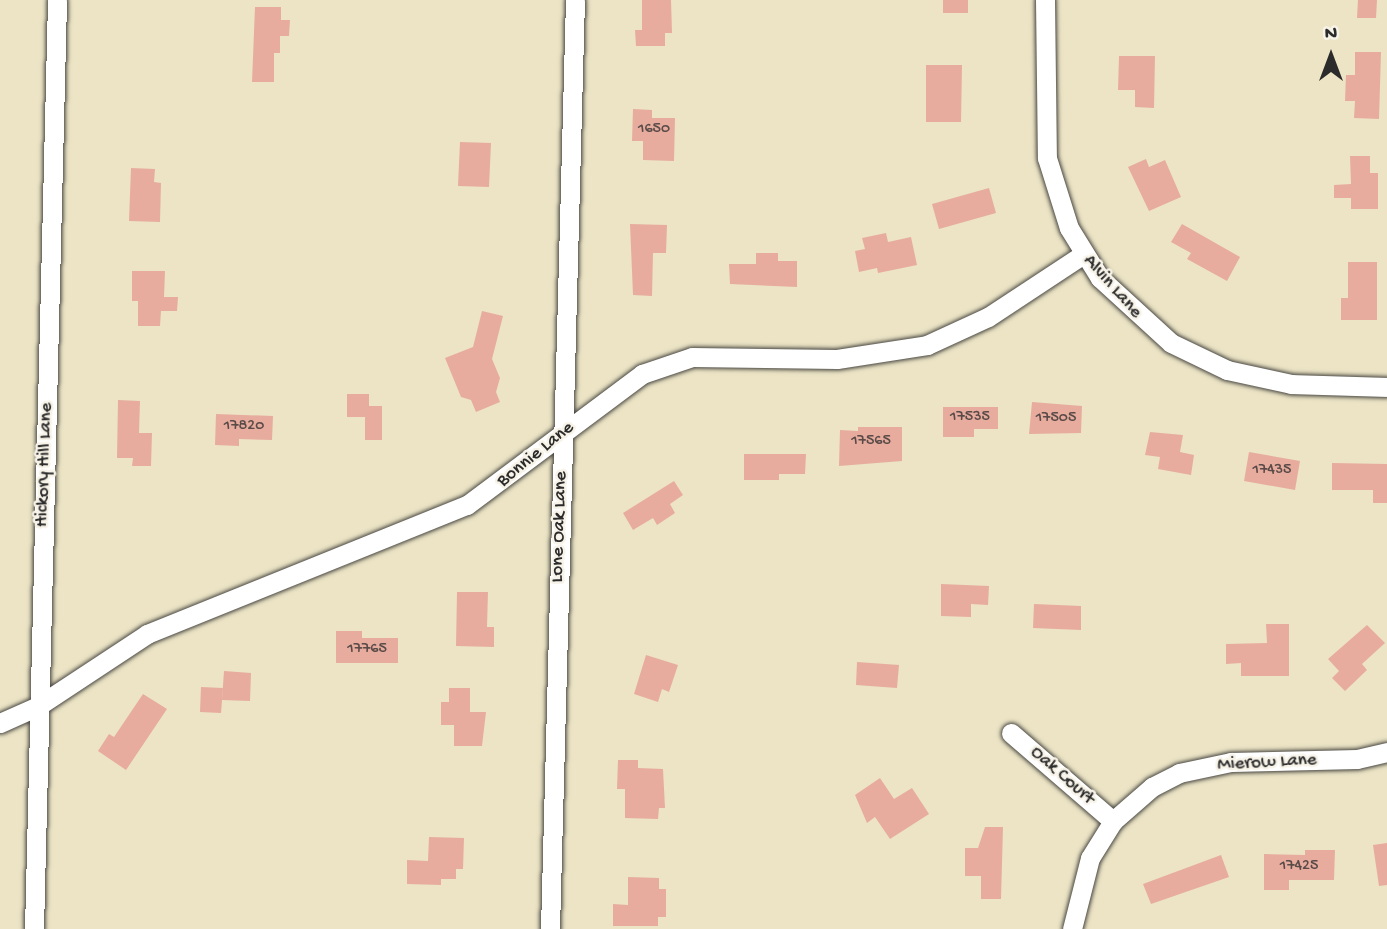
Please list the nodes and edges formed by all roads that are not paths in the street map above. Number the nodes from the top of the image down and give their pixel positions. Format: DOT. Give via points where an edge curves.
graph roads {
  1 [pos="57,0"];
  2 [pos="575,0"];
  3 [pos="1045,0"];
  4 [pos="1082,255"];
  5 [pos="1387,387"];
  6 [pos="562,434"];
  7 [pos="37,706"];
  8 [pos="0,723"];
  9 [pos="1011,733"];
  10 [pos="1387,752"];
  11 [pos="1113,821"];
  12 [pos="34,929"];
  13 [pos="550,929"];
  14 [pos="1072,929"];
  1 -- 7 [label="street, Hickory Hill Lane"];
  2 -- 6 [label="street, Lone Oak Lane"];
  3 -- 4 [label="street, Alvin Lane" via="1046,158 1060,207"];
  4 -- 5 [label="street, Alvin Lane" via="1146,324 1203,360 1292,384"];
  4 -- 6 [label="street, Bonnie Lane" via="988,317 927,345 837,359 692,357 642,374"];
  6 -- 7 [label="street, Bonnie Lane" via="467,505 147,634"];
  6 -- 13 [label="street, Lone Oak Lane"];
  7 -- 8 [label="street, Bonnie Lane"];
  7 -- 12 [label="street, Hickory Hill Lane"];
  9 -- 11 [label="street, Oak Court"];
  10 -- 11 [label="street, Mierow Lane" via="1357,758 1204,766 1153,787"];
  11 -- 14 [label="street, Mierow Lane" via="1090,858"];
}
